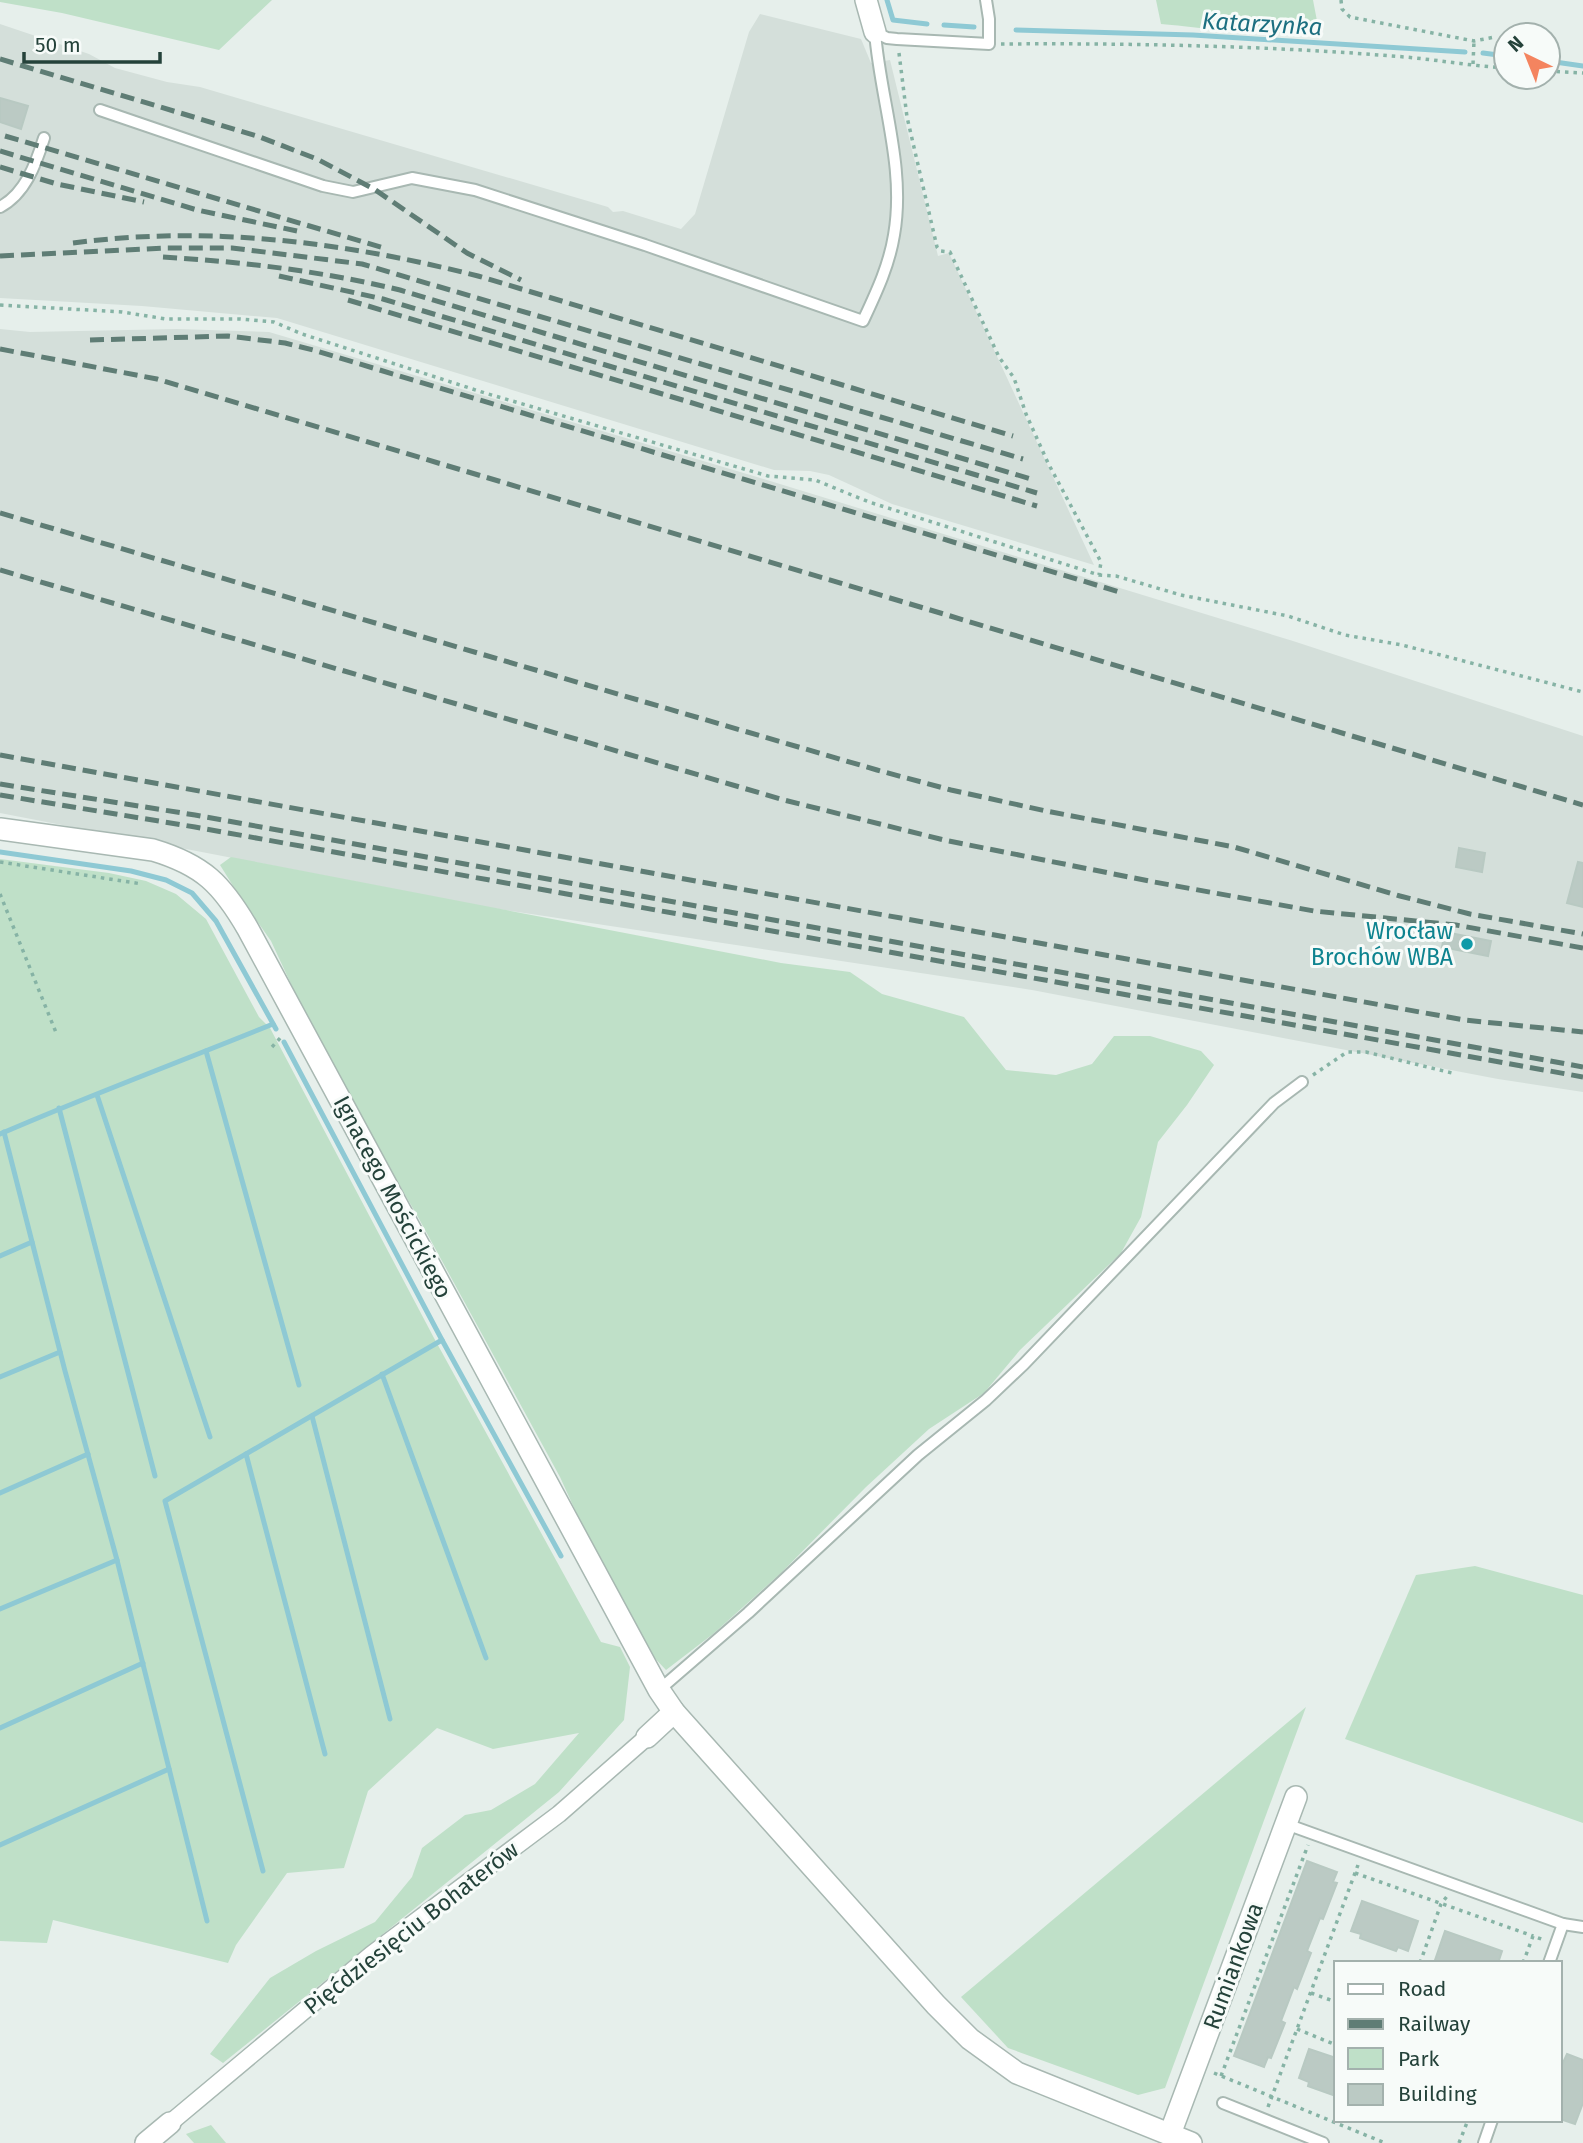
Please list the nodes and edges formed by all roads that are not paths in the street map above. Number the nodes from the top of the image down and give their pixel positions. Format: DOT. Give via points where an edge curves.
graph roads {
  1 [pos="866,0"];
  2 [pos="986,0"];
  3 [pos="875,32"];
  4 [pos="100,110"];
  5 [pos="44,138"];
  6 [pos="0,207"];
  7 [pos="0,829"];
  8 [pos="1302,1082"];
  9 [pos="659,1690"];
  10 [pos="674,1712"];
  11 [pos="647,1737"];
  12 [pos="1296,1797"];
  13 [pos="1286,1824"];
  14 [pos="1563,1924"];
  15 [pos="1583,1927"];
  16 [pos="1550,1961"];
  17 [pos="1223,2102"];
  18 [pos="1491,2122"];
  19 [pos="170,2123"];
  20 [pos="1170,2134"];
  21 [pos="146,2143"];
  22 [pos="1191,2143"];
  23 [pos="1323,2143"];
  24 [pos="1484,2143"];
  1 -- 3 [label="street"];
  2 -- 3 [label="lane" via="989,44 887,38"];
  3 -- 4 [label="lane" via="897,184 892,245 863,321 475,190 412,178 353,192 323,186"];
  5 -- 6 [label="lane" via="16,196"];
  7 -- 9 [label="street, Ignacego Mościckiego" via="175,856 198,867 223,891"];
  8 -- 9 [label="lane" via="1274,1103 986,1400 918,1455 748,1614"];
  9 -- 10 [label="street, Ignacego Mościckiego"];
  10 -- 11 [label="street, Pięćdziesięciu Bohaterów"];
  10 -- 20 [label="street, Ignacego Mościckiego" via="970,2039 1017,2073"];
  11 -- 19 [label="street, Pięćdziesięciu Bohaterów" via="559,1814 372,1954"];
  12 -- 13 [label="street, Rumiankowa"];
  13 -- 14 [label="lane"];
  13 -- 20 [label="street, Rumiankowa"];
  14 -- 15 [label="lane"];
  14 -- 16 [label="lane"];
  17 -- 23 [label="lane"];
  18 -- 24 [label="lane"];
  19 -- 21 [label="street, Pięćdziesięciu Bohaterów"];
  20 -- 22 [label="street, Ignacego Mościckiego"];
}
